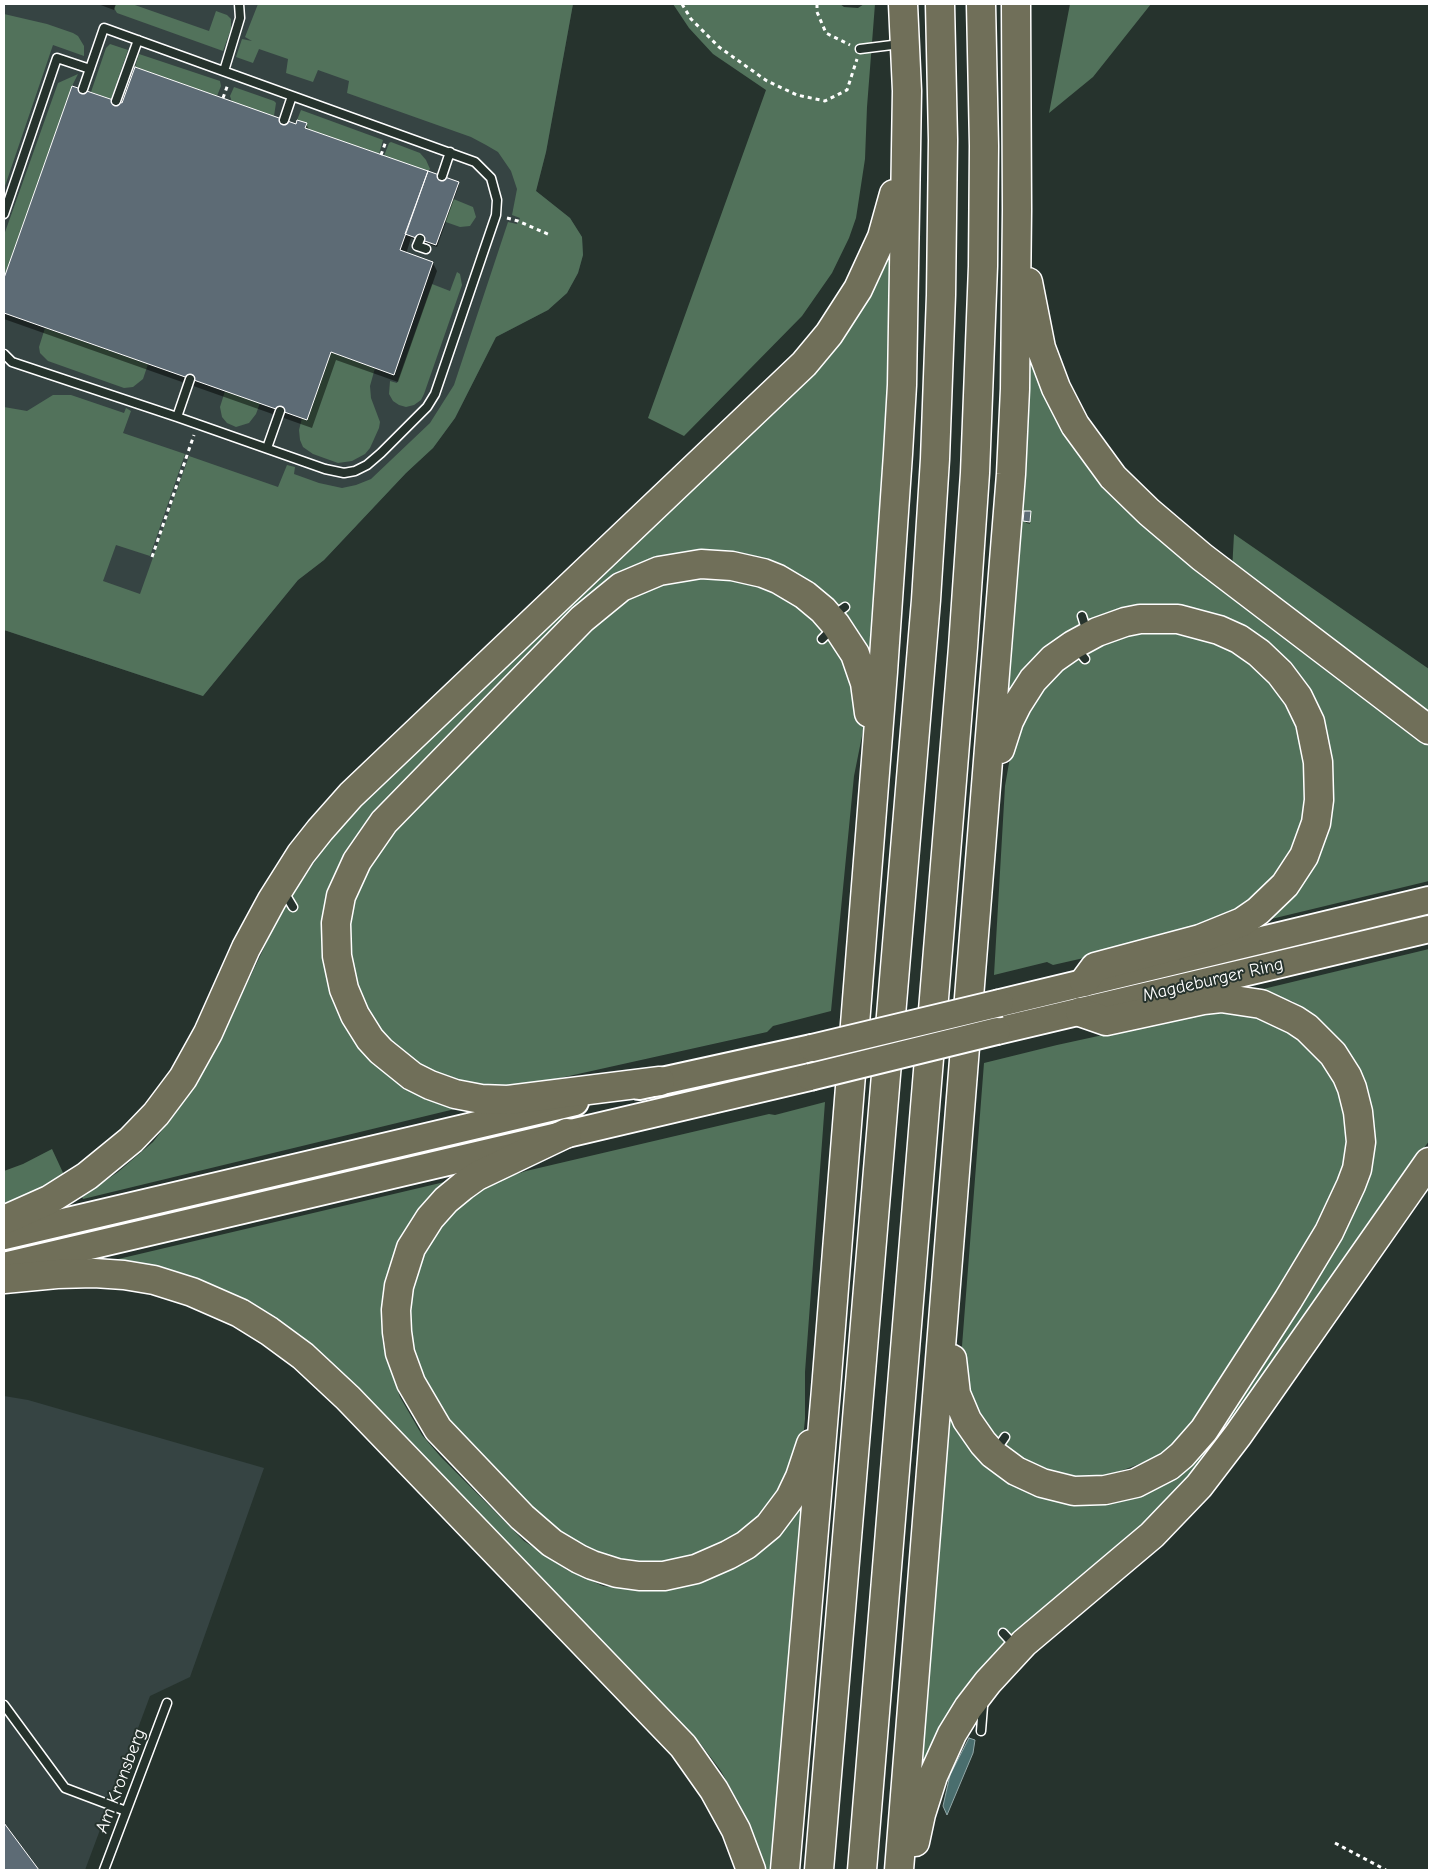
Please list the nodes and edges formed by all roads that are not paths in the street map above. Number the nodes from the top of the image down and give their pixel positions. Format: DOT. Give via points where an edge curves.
graph roads {
  1 [pos="239,4"];
  2 [pos="903,4"];
  3 [pos="940,4"];
  4 [pos="981,4"];
  5 [pos="1016,4"];
  6 [pos="138,40"];
  7 [pos="905,43"];
  8 [pos="860,49"];
  9 [pos="90,69"];
  10 [pos="224,71"];
  11 [pos="83,89"];
  12 [pos="907,91"];
  13 [pos="292,96"];
  14 [pos="116,101"];
  15 [pos="284,120"];
  16 [pos="450,152"];
  17 [pos="442,176"];
  18 [pos="1017,210"];
  19 [pos="4,214"];
  20 [pos="420,239"];
  21 [pos="426,249"];
  22 [pos="4,354"];
  23 [pos="190,379"];
  24 [pos="280,410"];
  25 [pos="177,417"];
  26 [pos="267,448"];
  27 [pos="1429,730"];
  28 [pos="874,790"];
  29 [pos="984,829"];
  30 [pos="1429,900"];
  31 [pos="1429,929"];
  32 [pos="1084,982"];
  33 [pos="1080,1012"];
  34 [pos="660,1081"];
  35 [pos="567,1133"];
  36 [pos="1429,1162"];
  37 [pos="4,1220"];
  38 [pos="4,1236"];
  39 [pos="4,1266"];
  40 [pos="4,1279"];
  41 [pos="946,1291"];
  42 [pos="826,1389"];
  43 [pos="167,1703"];
  44 [pos="4,1705"];
  45 [pos="126,1812"];
  46 [pos="104,1870"];
  47 [pos="751,1870"];
  48 [pos="785,1870"];
  49 [pos="819,1870"];
  50 [pos="862,1870"];
  51 [pos="900,1870"];
  52 [pos="910,1870"];
  1 -- 10 [label="lane" via="240,18"];
  2 -- 7 [label="highway"];
  3 -- 49 [label="highway" via="941,295 928,581"];
  4 -- 50 [label="highway" via="983,266 975,473"];
  5 -- 18 [label="highway"];
  6 -- 9 [label="lane" via="104,28"];
  6 -- 10 [label="lane"];
  6 -- 14 [label="lane"];
  7 -- 8 [label="lane"];
  7 -- 12 [label="highway"];
  9 -- 11 [label="lane"];
  9 -- 19 [label="lane" via="57,58"];
  10 -- 13 [label="lane"];
  12 -- 28 [label="highway" via="902,375"];
  12 -- 37 [label="highway" via="887,223 858,290 829,334 765,402 351,795 310,842 286,896 246,948 208,1033 183,1078 156,1114 131,1140 87,1176 49,1200"];
  13 -- 15 [label="lane"];
  13 -- 16 [label="lane"];
  16 -- 17 [label="lane"];
  16 -- 26 [label="lane" via="475,162 491,178 497,200 496,215 441,378 427,407 381,453 356,471 344,473 325,469"];
  18 -- 27 [label="highway" via="1032,307 1044,358 1075,425 1101,463 1148,512 1202,557"];
  18 -- 29 [label="highway" via="1011,474"];
  20 -- 21 [label="lane" via="417,246"];
  22 -- 25 [label="lane" via="12,362"];
  23 -- 25 [label="lane"];
  24 -- 26 [label="lane"];
  25 -- 26 [label="lane"];
  28 -- 34 [label="highway" via="865,683 855,654 833,622 805,596 763,573 709,564 678,567 649,574 622,587 582,619 384,822 356,860 338,910 337,956 344,989 370,1038 412,1076 455,1094 502,1100"];
  28 -- 42 [label="highway"];
  29 -- 32 [label="highway" via="997,760 1017,705 1041,670 1082,639 1125,622 1158,618 1206,626 1238,639 1272,664 1298,697 1313,733 1320,779 1319,800 1316,823 1304,856 1284,885 1242,922 1200,939 1094,967"];
  29 -- 41 [label="highway"];
  30 -- 32 [label="highway, Magdeburger Ring"];
  31 -- 33 [label="highway, Magdeburger Ring"];
  32 -- 34 [label="highway, Magdeburger Ring, bridge"];
  33 -- 35 [label="highway, Magdeburger Ring, bridge"];
  33 -- 41 [label="highway" via="1106,1022 1221,998 1261,1004 1307,1028 1333,1054 1347,1076 1356,1100 1360,1125 1359,1156 1346,1199 1288,1300 1193,1444 1161,1470 1119,1488 1091,1492 1054,1487 1030,1479 1010,1467 999,1446 974,1432 956,1394"];
  34 -- 38 [label="highway, Magdeburger Ring"];
  35 -- 39 [label="highway, Magdeburger Ring"];
  35 -- 42 [label="highway" via="477,1176 446,1200 415,1239 402,1273 398,1298 396,1321 400,1353 420,1401 447,1439 522,1517 563,1550 617,1573 664,1576 712,1563 746,1545 762,1532 790,1498 808,1456"];
  36 -- 52 [label="highway" via="1244,1428 1198,1486 1152,1535 1010,1641 988,1682 975,1720 952,1734 933,1776"];
  40 -- 47 [label="highway" via="94,1273 154,1280 240,1313 303,1356 355,1405 683,1746 714,1790 736,1830"];
  41 -- 51 [label="highway"];
  42 -- 48 [label="highway"];
  43 -- 45 [label="lane, Am Kronsberg"];
  44 -- 45 [label="lane" via="65,1788"];
  45 -- 46 [label="lane, Am Kronsberg"];
}
